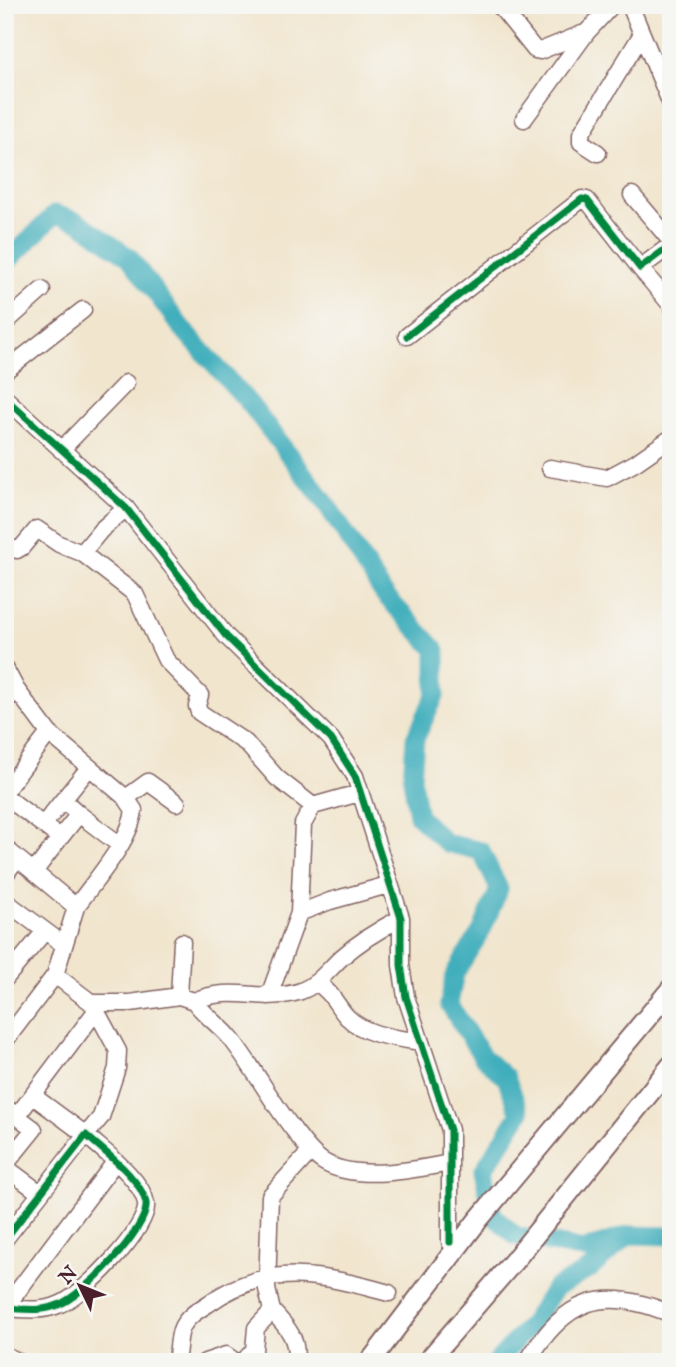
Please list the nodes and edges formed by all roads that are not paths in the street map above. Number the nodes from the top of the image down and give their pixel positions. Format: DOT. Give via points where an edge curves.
graph roads {
  1 [pos="499,5"];
  2 [pos="612,5"];
  3 [pos="630,5"];
  4 [pos="587,32"];
  5 [pos="642,34"];
  6 [pos="671,104"];
  7 [pos="524,119"];
  8 [pos="597,153"];
  9 [pos="632,195"];
  10 [pos="671,243"];
  11 [pos="640,268"];
  12 [pos="42,290"];
  13 [pos="671,305"];
  14 [pos="83,310"];
  15 [pos="5,323"];
  16 [pos="407,336"];
  17 [pos="5,371"];
  18 [pos="126,383"];
  19 [pos="5,398"];
  20 [pos="671,438"];
  21 [pos="61,450"];
  22 [pos="550,468"];
  23 [pos="125,508"];
  24 [pos="5,546"];
  25 [pos="82,553"];
  26 [pos="5,667"];
  27 [pos="16,689"];
  28 [pos="5,702"];
  29 [pos="49,733"];
  30 [pos="88,769"];
  31 [pos="359,793"];
  32 [pos="5,794"];
  33 [pos="126,799"];
  34 [pos="63,800"];
  35 [pos="177,803"];
  36 [pos="313,806"];
  37 [pos="79,814"];
  38 [pos="43,825"];
  39 [pos="60,838"];
  40 [pos="120,845"];
  41 [pos="11,853"];
  42 [pos="34,872"];
  43 [pos="5,875"];
  44 [pos="388,885"];
  45 [pos="7,906"];
  46 [pos="76,907"];
  47 [pos="299,913"];
  48 [pos="401,918"];
  49 [pos="45,931"];
  50 [pos="182,942"];
  51 [pos="64,945"];
  52 [pos="55,975"];
  53 [pos="5,979"];
  54 [pos="317,983"];
  55 [pos="671,989"];
  56 [pos="269,996"];
  57 [pos="186,999"];
  58 [pos="94,1007"];
  59 [pos="5,1041"];
  60 [pos="421,1042"];
  61 [pos="671,1066"];
  62 [pos="33,1096"];
  63 [pos="49,1108"];
  64 [pos="11,1112"];
  65 [pos="34,1129"];
  66 [pos="86,1135"];
  67 [pos="310,1152"];
  68 [pos="115,1162"];
  69 [pos="449,1163"];
  70 [pos="5,1166"];
  71 [pos="40,1193"];
  72 [pos="9,1228"];
  73 [pos="450,1242"];
  74 [pos="267,1276"];
  75 [pos="389,1293"];
  76 [pos="5,1308"];
  77 [pos="272,1311"];
  78 [pos="671,1314"];
  79 [pos="5,1355"];
  80 [pos="19,1362"];
  81 [pos="176,1362"];
  82 [pos="205,1362"];
  83 [pos="236,1362"];
  84 [pos="243,1362"];
  85 [pos="295,1362"];
  86 [pos="370,1362"];
  87 [pos="427,1362"];
  88 [pos="527,1362"];
  1 -- 4 [label="street" via="535,50"];
  2 -- 4 [label="street"];
  3 -- 5 [label="street"];
  4 -- 7 [label="street"];
  5 -- 6 [label="street"];
  5 -- 8 [label="street" via="581,134 581,142"];
  9 -- 10 [label="street"];
  10 -- 11 [label="street"];
  11 -- 13 [label="street"];
  11 -- 16 [label="street" via="582,199"];
  12 -- 15 [label="street"];
  14 -- 17 [label="street"];
  18 -- 21 [label="street"];
  19 -- 21 [label="street"];
  20 -- 22 [label="street" via="607,478"];
  21 -- 23 [label="street"];
  23 -- 25 [label="street"];
  23 -- 31 [label="street" via="226,636 331,739 355,776"];
  24 -- 25 [label="street" via="18,550 37,529"];
  25 -- 36 [label="street" via="135,593 166,660 200,695 199,712 246,743 276,778"];
  26 -- 27 [label="street"];
  27 -- 28 [label="street"];
  27 -- 29 [label="street"];
  29 -- 30 [label="street"];
  29 -- 32 [label="street"];
  30 -- 33 [label="street"];
  30 -- 34 [label="street"];
  31 -- 36 [label="street"];
  31 -- 44 [label="street"];
  32 -- 38 [label="street"];
  33 -- 35 [label="street" via="148,782"];
  33 -- 40 [label="street" via="134,810 133,821"];
  34 -- 37 [label="street"];
  34 -- 38 [label="street"];
  36 -- 47 [label="street" via="303,824"];
  37 -- 39 [label="street"];
  37 -- 40 [label="street"];
  38 -- 39 [label="street"];
  39 -- 42 [label="street"];
  40 -- 46 [label="street"];
  41 -- 42 [label="street"];
  41 -- 43 [label="street"];
  42 -- 46 [label="street"];
  44 -- 47 [label="street"];
  44 -- 48 [label="street"];
  45 -- 49 [label="street"];
  46 -- 51 [label="street"];
  47 -- 56 [label="street"];
  48 -- 54 [label="street" via="367,937"];
  48 -- 60 [label="street" via="401,965"];
  49 -- 51 [label="street"];
  49 -- 53 [label="street"];
  50 -- 57 [label="street"];
  51 -- 52 [label="street"];
  52 -- 58 [label="street"];
  52 -- 59 [label="street"];
  54 -- 56 [label="street" via="299,992"];
  54 -- 60 [label="street" via="362,1027 382,1036"];
  55 -- 86 [label="main road" via="478,1220"];
  56 -- 57 [label="street" via="224,992"];
  57 -- 58 [label="street"];
  57 -- 67 [label="street" via="230,1038"];
  58 -- 62 [label="street"];
  58 -- 66 [label="street" via="118,1051 117,1069 101,1117"];
  60 -- 69 [label="street" via="450,1130"];
  61 -- 87 [label="main road"];
  62 -- 63 [label="street"];
  62 -- 64 [label="street"];
  63 -- 65 [label="street"];
  63 -- 66 [label="street"];
  64 -- 65 [label="street"];
  65 -- 70 [label="street"];
  66 -- 68 [label="street"];
  66 -- 71 [label="street"];
  67 -- 69 [label="street" via="323,1162 351,1171 408,1171"];
  67 -- 74 [label="street" via="270,1196"];
  68 -- 76 [label="street"];
  68 -- 76 [label="street" via="142,1192 147,1205 143,1220 96,1280 72,1299 38,1310"];
  69 -- 73 [label="street"];
  70 -- 71 [label="street"];
  71 -- 72 [label="street"];
  74 -- 75 [label="street" via="309,1275"];
  74 -- 77 [label="street"];
  74 -- 81 [label="street" via="228,1289 192,1315 181,1328"];
  77 -- 84 [label="street" via="256,1328 254,1350"];
  77 -- 85 [label="street" via="294,1337"];
  78 -- 88 [label="street" via="643,1302 611,1298 589,1302 552,1326"];
  79 -- 80 [label="street"];
  82 -- 83 [label="street" via="226,1355"];
}
